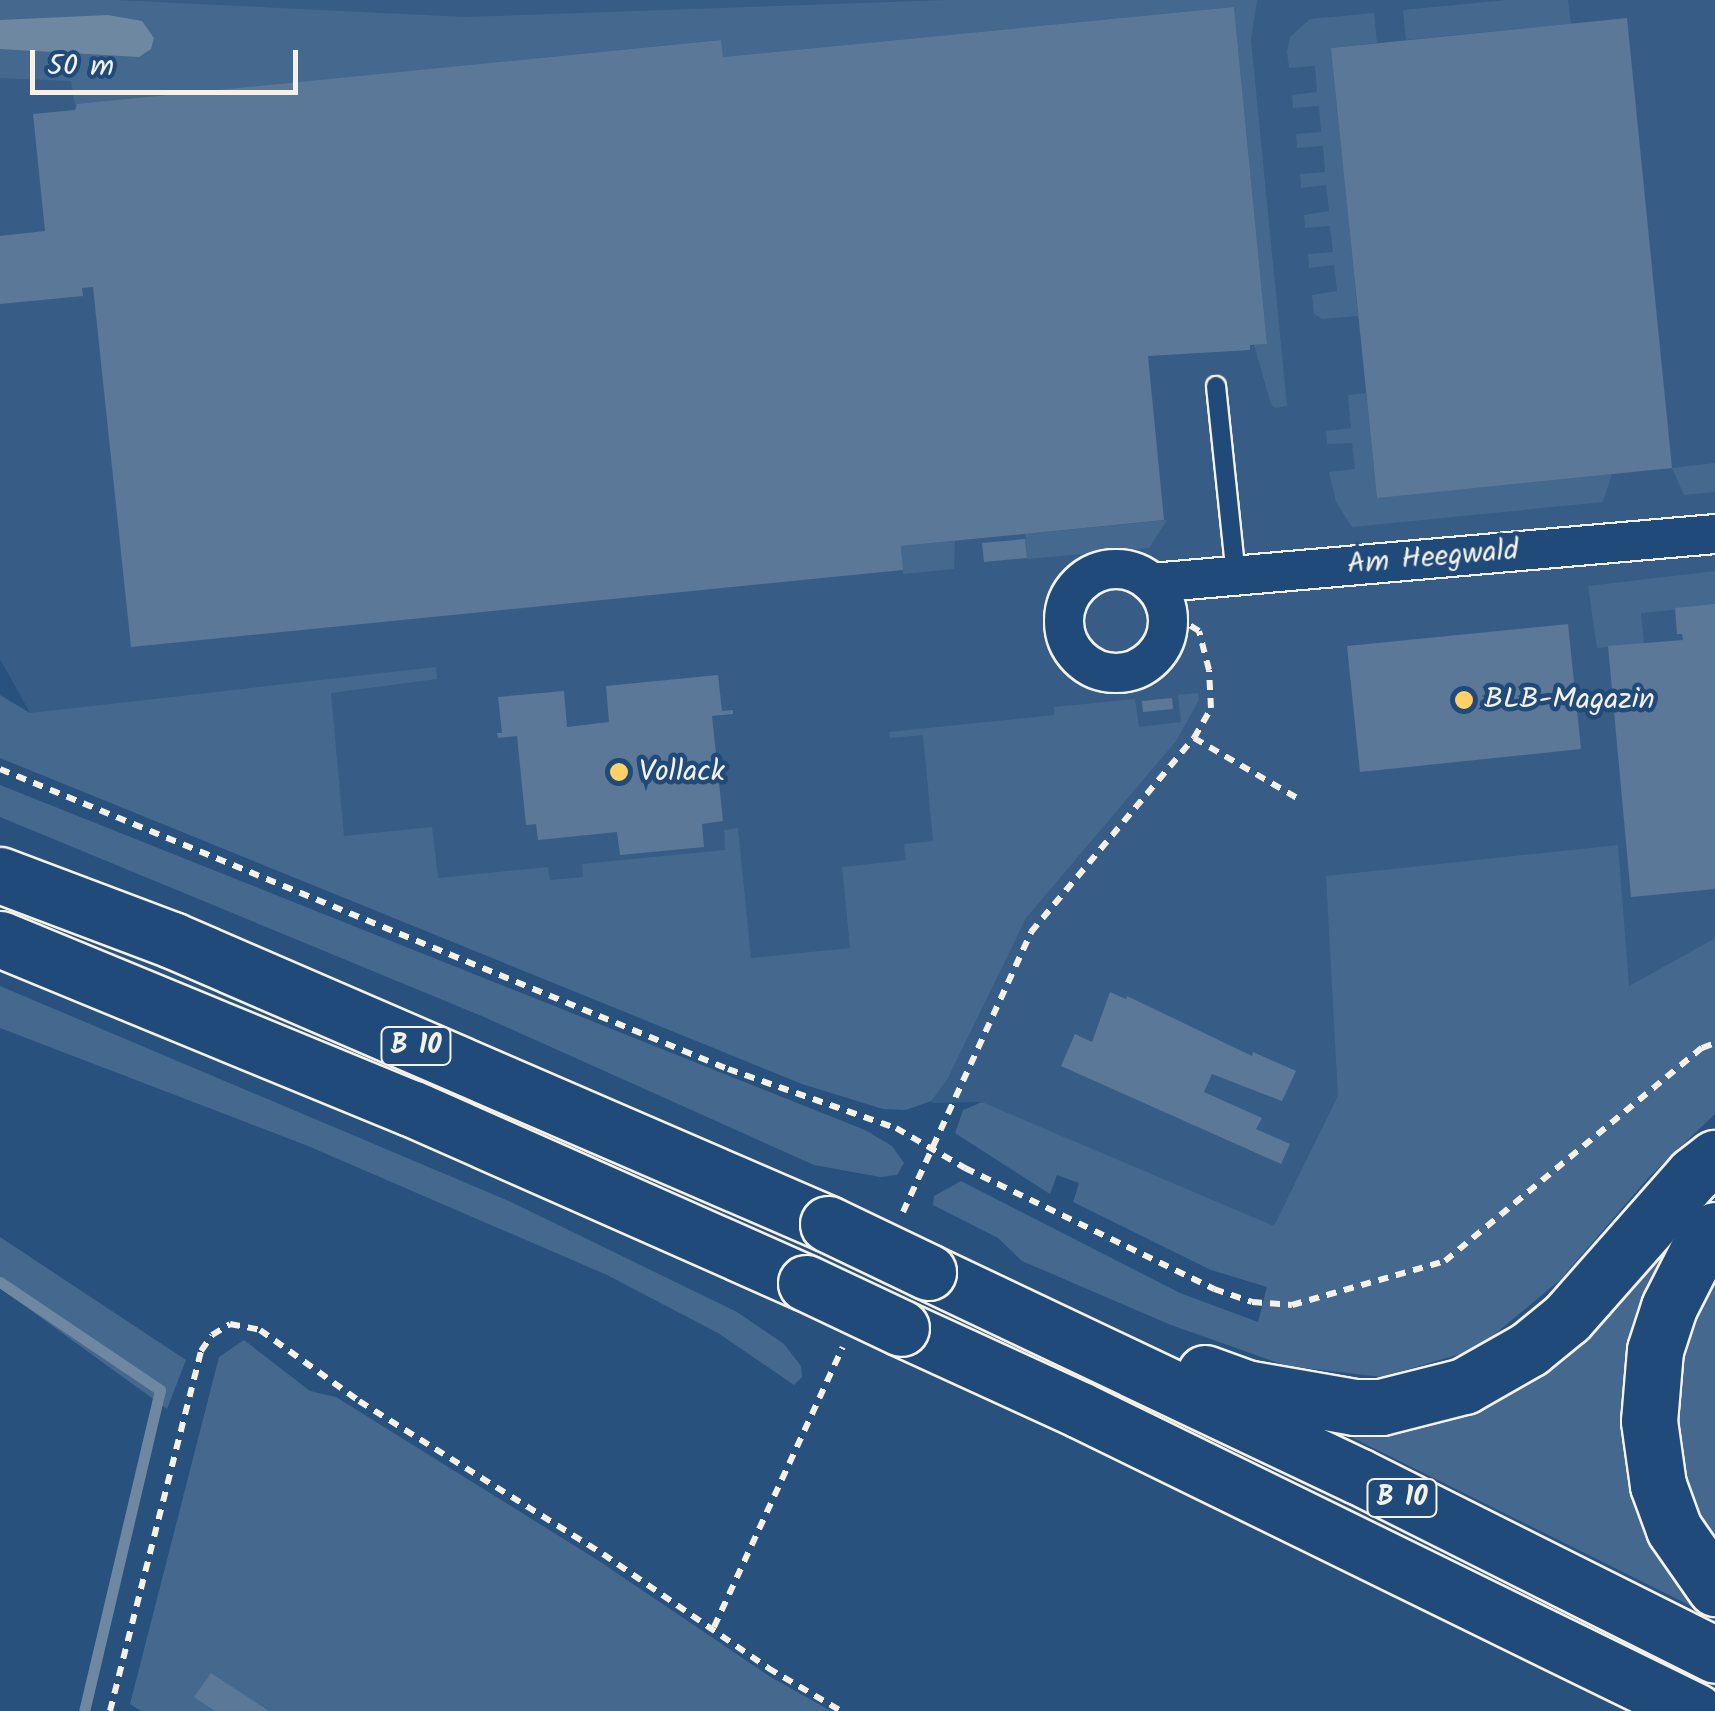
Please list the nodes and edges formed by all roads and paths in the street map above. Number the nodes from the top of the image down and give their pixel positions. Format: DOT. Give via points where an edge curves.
graph roads {
  1 [pos="1216,386"];
  2 [pos="1715,534"];
  3 [pos="1236,576"];
  4 [pos="1160,597"];
  5 [pos="1194,738"];
  6 [pos="0,769"];
  7 [pos="1297,798"];
  8 [pos="0,875"];
  9 [pos="0,939"];
  10 [pos="1715,1043"];
  11 [pos="931,1148"];
  12 [pos="1715,1158"];
  13 [pos="910,1196"];
  14 [pos="1715,1230"];
  15 [pos="1085,1348"];
  16 [pos="822,1392"];
  17 [pos="1715,1588"];
  18 [pos="714,1627"];
  19 [pos="1715,1656"];
  20 [pos="110,1711"];
  21 [pos="841,1711"];
  22 [pos="1694,1711"];
  1 -- 3 [label="lane"];
  2 -- 3 [label="street, Am Heegwald"];
  3 -- 4 [label="street, Am Heegwald"];
  4 -- 5 [label="path" via="1199,630 1205,646 1211,708"];
  5 -- 7 [label="path"];
  5 -- 11 [label="path" via="1031,932"];
  6 -- 11 [label="path" via="728,1068 896,1128"];
  8 -- 15 [label="highway, B 10, bridge" via="172,940 828,1224"];
  9 -- 22 [label="highway, B 10, bridge" via="411,1108 806,1283"];
  10 -- 11 [label="path" via="1445,1261 1292,1305 1252,1302 1214,1288"];
  11 -- 13 [label="path"];
  12 -- 15 [label="highway" via="1566,1318 1530,1349 1464,1386 1381,1407 1322,1404 1246,1388 1168,1359"];
  14 -- 17 [label="highway" via="1669,1307 1655,1350 1649,1421 1658,1486 1674,1530"];
  15 -- 19 [label="highway, B 10"];
  16 -- 18 [label="path"];
  18 -- 20 [label="path" via="359,1402 260,1330 230,1324 201,1351"];
  18 -- 21 [label="path"];
}
